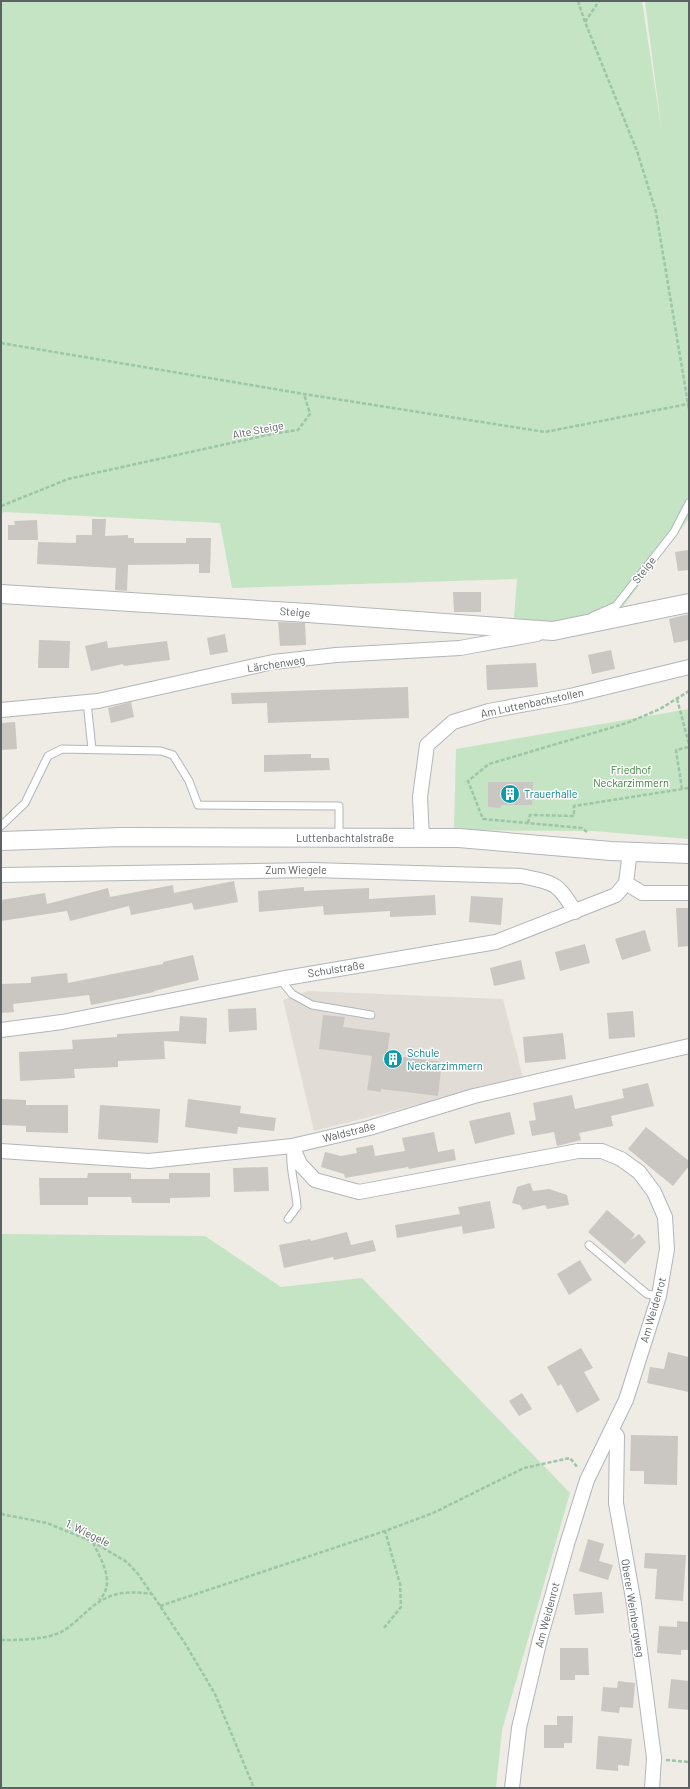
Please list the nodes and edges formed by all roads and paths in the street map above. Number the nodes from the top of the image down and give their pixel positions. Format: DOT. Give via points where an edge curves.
graph roads {
  1 [pos="578,1"];
  2 [pos="599,1"];
  3 [pos="585,22"];
  4 [pos="1,343"];
  5 [pos="304,394"];
  6 [pos="688,404"];
  7 [pos="689,410"];
  8 [pos="689,503"];
  9 [pos="1,506"];
  10 [pos="1,594"];
  11 [pos="689,603"];
  12 [pos="588,624"];
  13 [pos="553,631"];
  14 [pos="689,667"];
  15 [pos="689,691"];
  16 [pos="677,698"];
  17 [pos="87,702"];
  18 [pos="1,710"];
  19 [pos="689,744"];
  20 [pos="689,747"];
  21 [pos="92,749"];
  22 [pos="689,788"];
  23 [pos="682,789"];
  24 [pos="528,823"];
  25 [pos="1,826"];
  26 [pos="588,832"];
  27 [pos="339,838"];
  28 [pos="422,838"];
  29 [pos="1,841"];
  30 [pos="630,851"];
  31 [pos="689,854"];
  32 [pos="1,875"];
  33 [pos="626,882"];
  34 [pos="689,893"];
  35 [pos="575,912"];
  36 [pos="280,979"];
  37 [pos="371,1015"];
  38 [pos="1,1030"];
  39 [pos="689,1046"];
  40 [pos="292,1146"];
  41 [pos="1,1151"];
  42 [pos="288,1219"];
  43 [pos="590,1245"];
  44 [pos="659,1296"];
  45 [pos="612,1431"];
  46 [pos="587,1480"];
  47 [pos="1,1514"];
  48 [pos="385,1531"];
  49 [pos="93,1542"];
  50 [pos="152,1594"];
  51 [pos="97,1602"];
  52 [pos="160,1606"];
  53 [pos="384,1628"];
  54 [pos="1,1640"];
  55 [pos="654,1758"];
  56 [pos="689,1762"];
  57 [pos="254,1788"];
  58 [pos="512,1788"];
  59 [pos="652,1788"];
  1 -- 3 [label="path"];
  2 -- 3 [label="path"];
  3 -- 6 [label="path" via="637,150 656,212"];
  4 -- 5 [label="path"];
  5 -- 6 [label="path" via="545,432"];
  5 -- 9 [label="path, Alte Steige" via="310,414 298,430 68,479"];
  6 -- 7 [label="path"];
  8 -- 12 [label="lane, Steige" via="674,532 616,606 589,617"];
  10 -- 13 [label="street, Steige"];
  11 -- 12 [label="street, Steige"];
  12 -- 13 [label="street, Steige"];
  13 -- 17 [label="street, Lärchenweg" via="460,648 273,662"];
  14 -- 28 [label="street, Am Luttenbachstollen" via="570,696 489,711 454,722 427,745 420,797"];
  15 -- 16 [label="path"];
  16 -- 19 [label="path"];
  16 -- 24 [label="path" via="660,709 627,723 489,764 468,781 483,819"];
  17 -- 18 [label="street, Lärchenweg"];
  17 -- 21 [label="lane"];
  20 -- 23 [label="path" via="676,750"];
  21 -- 25 [label="lane" via="62,750 48,756 25,803"];
  21 -- 27 [label="lane" via="161,751 173,755 189,781 198,805 339,806"];
  22 -- 23 [label="path"];
  23 -- 24 [label="path" via="574,806 574,816 530,815"];
  24 -- 26 [label="path" via="582,828"];
  27 -- 28 [label="street, Luttenbachtalstraße"];
  27 -- 29 [label="street, Luttenbachtalstraße" via="122,837"];
  28 -- 30 [label="street, Luttenbachtalstraße" via="459,838"];
  30 -- 31 [label="street, Luttenbachtalstraße"];
  30 -- 33 [label="street"];
  32 -- 35 [label="street, Zum Wiegele" via="312,870 521,876 547,881 560,888"];
  33 -- 34 [label="street" via="642,893"];
  33 -- 35 [label="street, Schulstraße" via="616,895"];
  35 -- 36 [label="street, Schulstraße" via="496,942"];
  36 -- 37 [label="lane" via="292,994 312,1005"];
  36 -- 38 [label="street, Schulstraße" via="62,1022"];
  39 -- 40 [label="street, Waldstraße" via="474,1096 369,1128"];
  40 -- 41 [label="street, Waldstraße" via="149,1161"];
  40 -- 42 [label="lane" via="290,1164 297,1207"];
  40 -- 44 [label="street, Am Weidenrot" via="300,1164 315,1180 358,1192 578,1151 602,1151 621,1159 639,1172 654,1192 665,1217 667,1250"];
  43 -- 44 [label="lane" via="647,1294"];
  44 -- 45 [label="street, Am Weidenrot" via="626,1400"];
  45 -- 46 [label="street, Am Weidenrot"];
  45 -- 55 [label="street, Oberer Weinbergweg" via="617,1436 616,1503 634,1604"];
  46 -- 48 [label="path" via="570,1458 524,1468 433,1513"];
  46 -- 58 [label="street, Am Weidenrot" via="540,1639 520,1728"];
  47 -- 49 [label="path, 1. Wiegele" via="47,1523"];
  48 -- 52 [label="path"];
  48 -- 53 [label="path" via="400,1584 401,1607"];
  49 -- 50 [label="path, 1. Wiegele" via="127,1562"];
  49 -- 51 [label="path" via="105,1569 107,1584 104,1595"];
  50 -- 51 [label="path" via="118,1592"];
  50 -- 52 [label="path, 1. Wiegele"];
  51 -- 54 [label="path" via="60,1632 42,1638"];
  52 -- 57 [label="path, 1. Wiegele" via="215,1694"];
  55 -- 56 [label="path"];
  55 -- 59 [label="street, Oberer Weinbergweg"];
}
